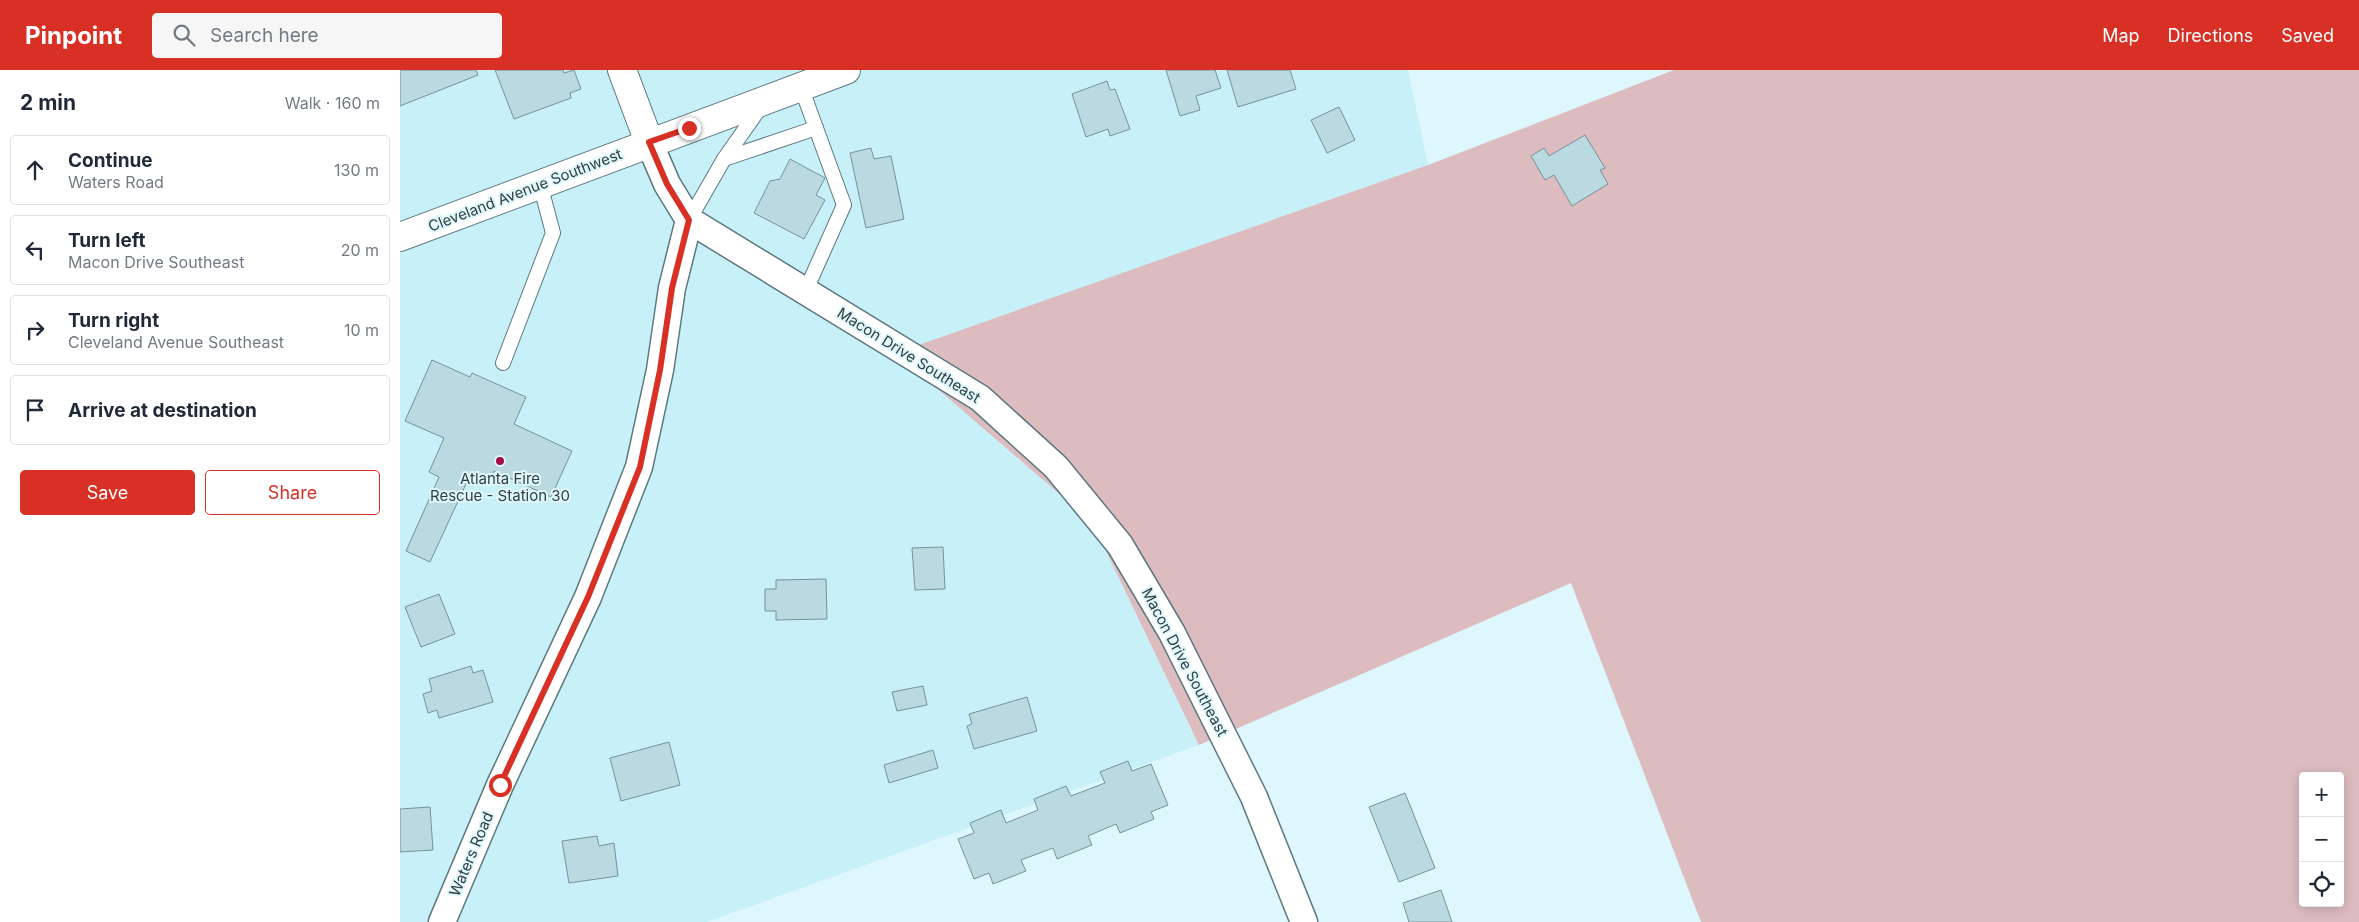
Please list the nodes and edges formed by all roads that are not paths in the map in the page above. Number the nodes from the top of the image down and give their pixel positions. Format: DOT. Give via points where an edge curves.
graph roads {
  1 [pos="622,70"];
  2 [pos="846,70"];
  3 [pos="806,80"];
  4 [pos="766,100"];
  5 [pos="816,128"];
  6 [pos="649,142"];
  7 [pos="724,159"];
  8 [pos="540,184"];
  9 [pos="689,220"];
  10 [pos="400,237"];
  11 [pos="806,290"];
  12 [pos="502,363"];
  13 [pos="442,922"];
  14 [pos="1304,922"];
  1 -- 6 [label="main road"];
  2 -- 3 [label="main road, Cleveland Avenue Southwest"];
  3 -- 4 [label="main road, Cleveland Avenue Southwest"];
  3 -- 5 [label="lane"];
  4 -- 6 [label="main road, Cleveland Avenue Southwest"];
  4 -- 7 [label="lane"];
  5 -- 7 [label="lane"];
  5 -- 11 [label="lane" via="844,205"];
  6 -- 8 [label="main road, Cleveland Avenue Southwest"];
  6 -- 9 [label="street, Macon Drive Southeast" via="667,184"];
  7 -- 9 [label="lane"];
  8 -- 10 [label="main road, Cleveland Avenue Southwest"];
  8 -- 12 [label="lane" via="553,233"];
  9 -- 11 [label="street, Macon Drive Southeast"];
  9 -- 13 [label="street, Waters Road" via="672,288 660,370 640,467 588,597 500,785"];
  11 -- 14 [label="street, Macon Drive Southeast" via="980,398 1056,466 1120,545 1172,633 1254,797"];
}
